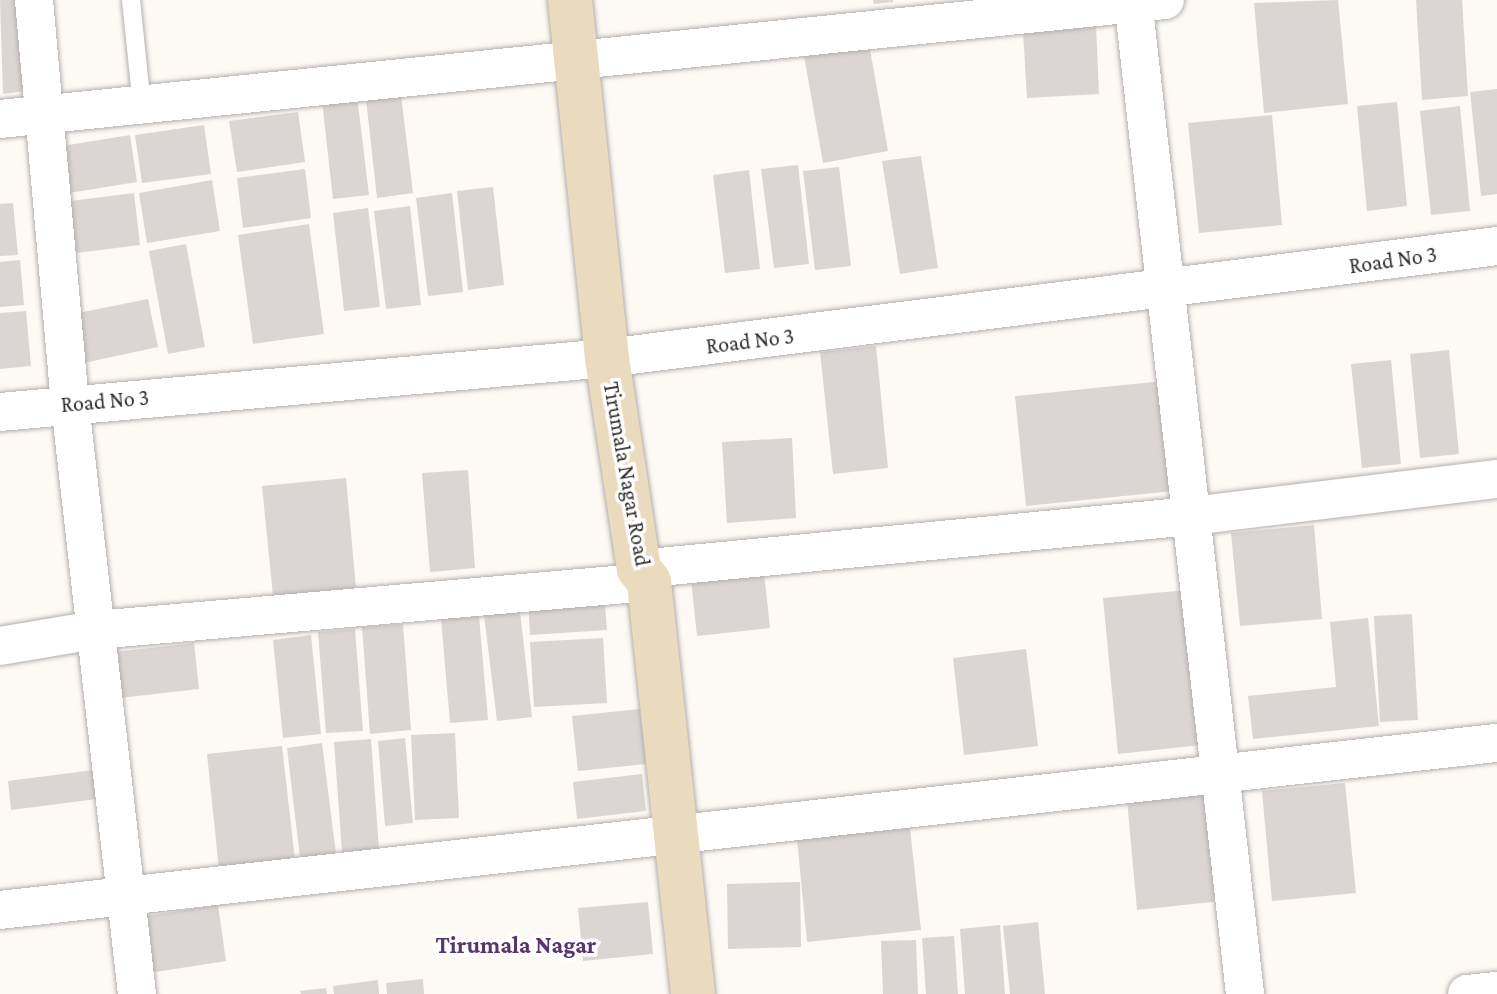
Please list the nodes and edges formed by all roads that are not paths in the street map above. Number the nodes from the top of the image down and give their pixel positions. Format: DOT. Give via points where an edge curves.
graph roads {
  1 [pos="34,0"];
  2 [pos="131,0"];
  3 [pos="570,0"];
  4 [pos="1144,1"];
  5 [pos="576,58"];
  6 [pos="142,106"];
  7 [pos="45,115"];
  8 [pos="0,119"];
  9 [pos="1497,246"];
  10 [pos="1165,290"];
  11 [pos="607,358"];
  12 [pos="70,404"];
  13 [pos="0,412"];
  14 [pos="1497,479"];
  15 [pos="1191,516"];
  16 [pos="644,575"];
  17 [pos="96,630"];
  18 [pos="0,646"];
  19 [pos="1497,743"];
  20 [pos="1220,771"];
  21 [pos="675,834"];
  22 [pos="126,895"];
  23 [pos="0,910"];
  24 [pos="1497,991"];
  25 [pos="137,994"];
  26 [pos="693,994"];
  27 [pos="1245,994"];
  28 [pos="1467,994"];
  1 -- 7 [label="street"];
  2 -- 6 [label="lane"];
  3 -- 5 [label="street, Tirumala Nagar Road"];
  4 -- 5 [label="street"];
  4 -- 10 [label="street"];
  5 -- 6 [label="street"];
  5 -- 11 [label="street, Tirumala Nagar Road"];
  6 -- 7 [label="street"];
  7 -- 8 [label="street"];
  7 -- 12 [label="street"];
  9 -- 10 [label="street, Road No 3"];
  10 -- 11 [label="street, Road No 3"];
  10 -- 15 [label="street"];
  11 -- 12 [label="street, Road No 3"];
  11 -- 16 [label="street, Tirumala Nagar Road"];
  12 -- 13 [label="street, Road No 3"];
  12 -- 17 [label="street"];
  14 -- 15 [label="street"];
  15 -- 16 [label="street"];
  15 -- 20 [label="street"];
  16 -- 17 [label="street"];
  16 -- 21 [label="street, Tirumala Nagar Road"];
  17 -- 18 [label="street"];
  17 -- 22 [label="street"];
  19 -- 20 [label="street"];
  20 -- 21 [label="street"];
  20 -- 27 [label="street"];
  21 -- 22 [label="street"];
  21 -- 26 [label="street, Tirumala Nagar Road"];
  22 -- 23 [label="street"];
  22 -- 25 [label="street"];
  24 -- 28 [label="street"];
}
